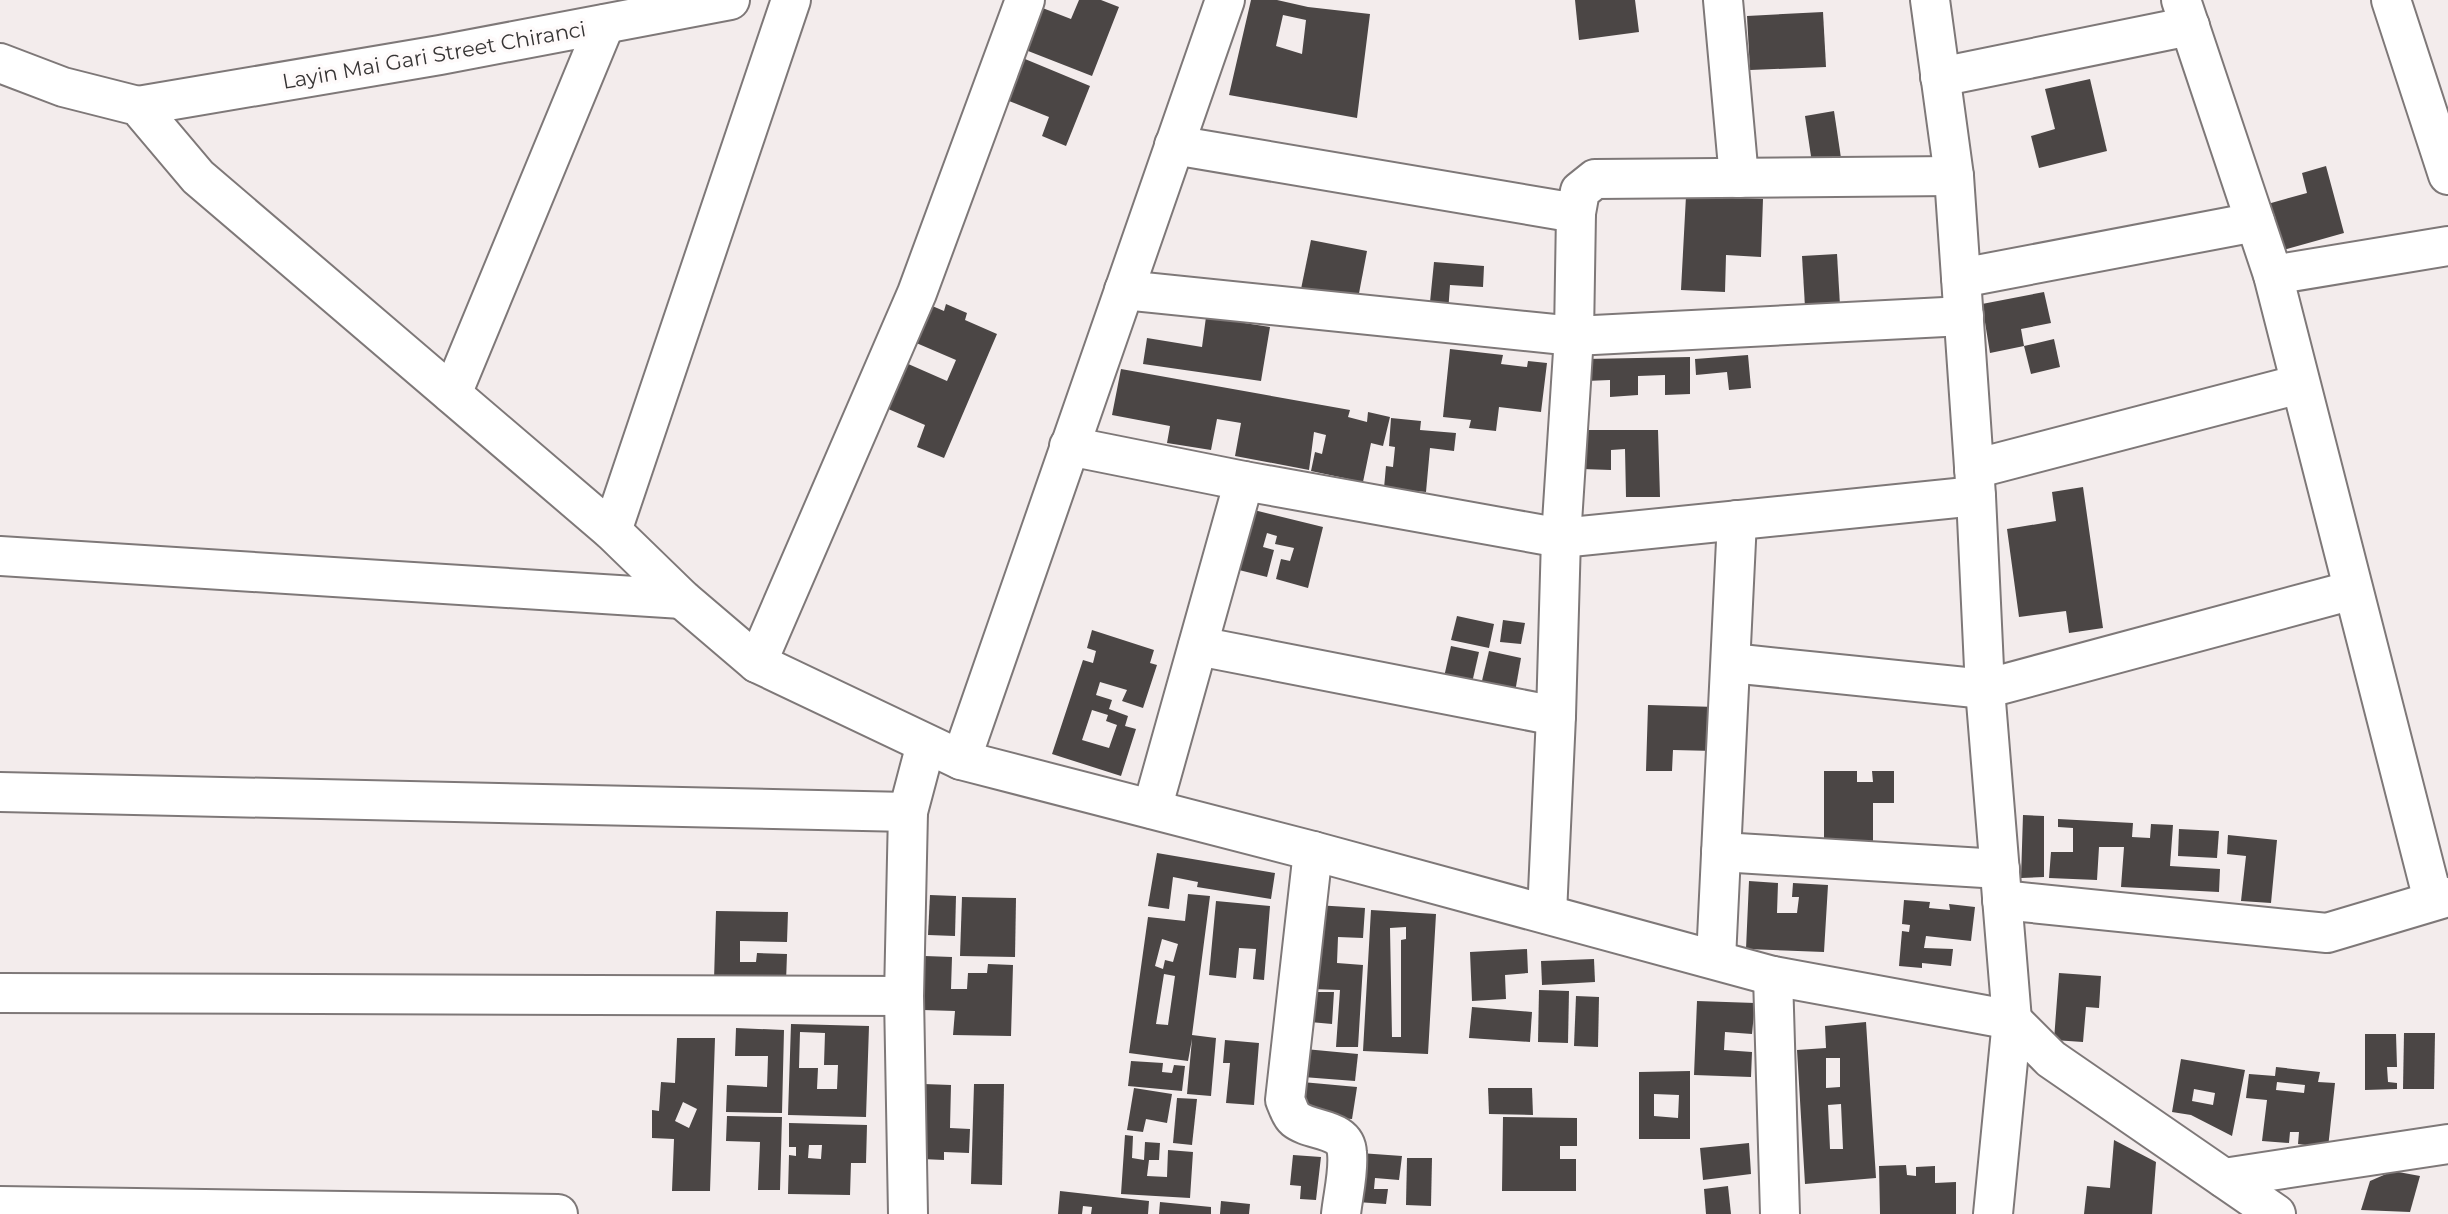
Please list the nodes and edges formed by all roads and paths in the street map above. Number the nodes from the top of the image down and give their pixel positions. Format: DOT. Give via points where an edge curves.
graph roads {
  1 [pos="730,0"];
  2 [pos="791,0"];
  3 [pos="1025,0"];
  4 [pos="1225,0"];
  5 [pos="1723,0"];
  6 [pos="1930,0"];
  7 [pos="2391,0"];
  8 [pos="2186,13"];
  9 [pos="605,24"];
  10 [pos="0,63"];
  11 [pos="1940,77"];
  12 [pos="138,106"];
  13 [pos="1174,145"];
  14 [pos="2448,175"];
  15 [pos="1954,176"];
  16 [pos="1739,178"];
  17 [pos="1576,213"];
  18 [pos="2255,222"];
  19 [pos="2448,246"];
  20 [pos="2273,275"];
  21 [pos="1961,278"];
  22 [pos="1124,290"];
  23 [pos="1964,316"];
  24 [pos="1574,336"];
  25 [pos="2300,384"];
  26 [pos="452,394"];
  27 [pos="1069,446"];
  28 [pos="1244,481"];
  29 [pos="1975,482"];
  30 [pos="1737,520"];
  31 [pos="612,531"];
  32 [pos="1561,538"];
  33 [pos="0,556"];
  34 [pos="2354,590"];
  35 [pos="682,599"];
  36 [pos="1198,646"];
  37 [pos="757,663"];
  38 [pos="1731,663"];
  39 [pos="1984,689"];
  40 [pos="1556,716"];
  41 [pos="926,744"];
  42 [pos="961,760"];
  43 [pos="0,792"];
  44 [pos="1152,809"];
  45 [pos="908,811"];
  46 [pos="1313,851"];
  47 [pos="1721,852"];
  48 [pos="2001,885"];
  49 [pos="2440,899"];
  50 [pos="1547,914"];
  51 [pos="1716,959"];
  52 [pos="1773,976"];
  53 [pos="0,993"];
  54 [pos="904,996"];
  55 [pos="2012,1020"];
  56 [pos="2448,1144"];
  57 [pos="2224,1178"];
  58 [pos="0,1206"];
  59 [pos="558,1214"];
  60 [pos="908,1214"];
  61 [pos="1341,1214"];
  62 [pos="1780,1214"];
  63 [pos="1993,1214"];
  64 [pos="2276,1214"];
  1 -- 9 [label="street, Layin Mai Gari Street Chiranci"];
  2 -- 31 [label="street"];
  3 -- 37 [label="street" via="917,293"];
  4 -- 13 [label="street"];
  5 -- 16 [label="street"];
  6 -- 11 [label="street"];
  7 -- 14 [label="street"];
  8 -- 11 [label="street"];
  8 -- 18 [label="street"];
  9 -- 12 [label="street, Layin Mai Gari Street Chiranci"];
  9 -- 26 [label="street"];
  10 -- 12 [label="street" via="63,87"];
  11 -- 15 [label="street"];
  12 -- 26 [label="street" via="198,177"];
  13 -- 17 [label="street"];
  13 -- 22 [label="street"];
  15 -- 16 [label="street"];
  15 -- 21 [label="street"];
  16 -- 17 [label="street" via="1595,179 1580,191"];
  17 -- 24 [label="street"];
  18 -- 20 [label="street"];
  18 -- 21 [label="street"];
  19 -- 20 [label="street"];
  20 -- 25 [label="street"];
  21 -- 23 [label="street"];
  22 -- 24 [label="street"];
  22 -- 27 [label="street"];
  23 -- 24 [label="street"];
  23 -- 29 [label="street"];
  24 -- 32 [label="street"];
  25 -- 29 [label="street"];
  25 -- 34 [label="street"];
  26 -- 31 [label="street"];
  27 -- 28 [label="street"];
  27 -- 42 [label="street"];
  28 -- 32 [label="street"];
  28 -- 36 [label="street"];
  29 -- 30 [label="street"];
  29 -- 39 [label="street"];
  30 -- 32 [label="street"];
  30 -- 38 [label="street"];
  31 -- 35 [label="street"];
  32 -- 40 [label="street"];
  33 -- 35 [label="street"];
  34 -- 39 [label="street"];
  34 -- 49 [label="street"];
  35 -- 37 [label="street"];
  36 -- 40 [label="street"];
  36 -- 44 [label="street"];
  37 -- 41 [label="street"];
  38 -- 39 [label="street"];
  38 -- 47 [label="street"];
  39 -- 48 [label="street"];
  40 -- 50 [label="street"];
  41 -- 42 [label="street"];
  41 -- 45 [label="street"];
  42 -- 44 [label="street"];
  43 -- 45 [label="street"];
  44 -- 46 [label="street"];
  45 -- 54 [label="street"];
  46 -- 50 [label="street"];
  46 -- 61 [label="street" via="1285,1100 1292,1118 1343,1139 1348,1151"];
  47 -- 48 [label="street"];
  47 -- 51 [label="street"];
  48 -- 49 [label="street" via="2328,933"];
  48 -- 55 [label="street"];
  50 -- 51 [label="street"];
  51 -- 52 [label="street"];
  52 -- 55 [label="street"];
  52 -- 62 [label="street"];
  53 -- 54 [label="street"];
  54 -- 60 [label="street"];
  55 -- 57 [label="street" via="2051,1059"];
  55 -- 63 [label="street"];
  56 -- 57 [label="street"];
  57 -- 64 [label="street"];
  58 -- 59 [label="street"];
}
